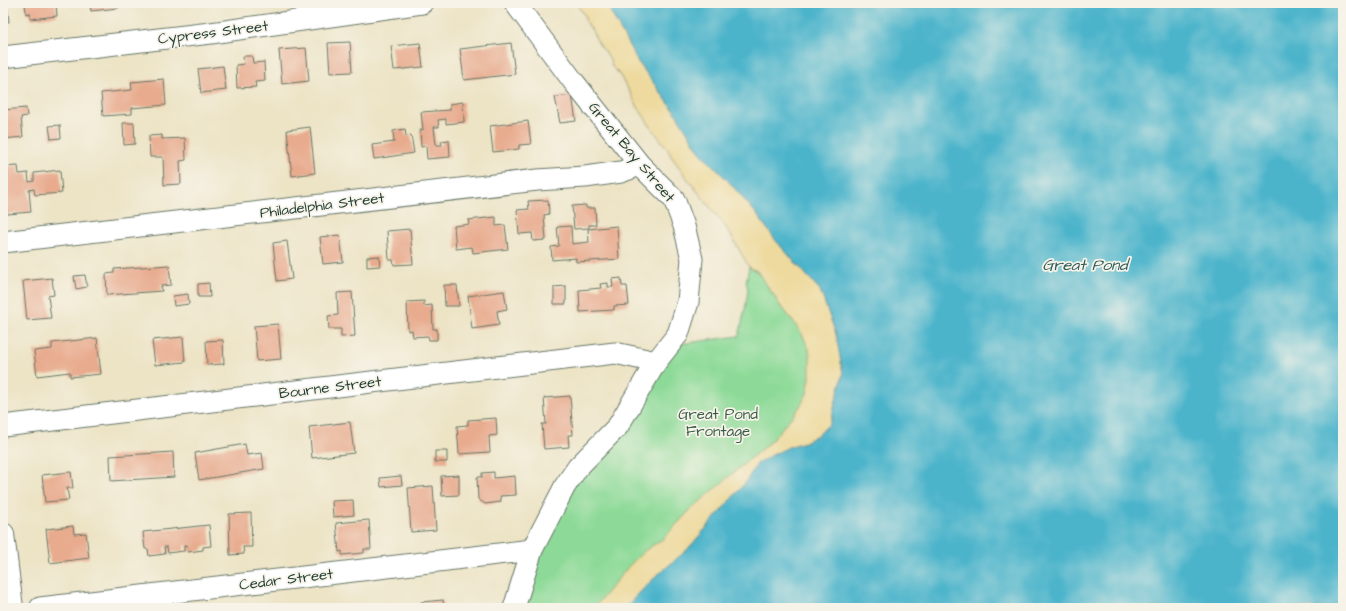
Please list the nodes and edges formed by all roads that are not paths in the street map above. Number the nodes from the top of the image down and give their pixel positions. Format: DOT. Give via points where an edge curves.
graph roads {
  1 [pos="422,3"];
  2 [pos="515,3"];
  3 [pos="3,57"];
  4 [pos="640,165"];
  5 [pos="3,242"];
  6 [pos="656,362"];
  7 [pos="3,426"];
  8 [pos="3,534"];
  9 [pos="532,550"];
  10 [pos="12,608"];
  11 [pos="40,608"];
  12 [pos="514,608"];
  1 -- 3 [label="street, Cypress Street" via="212,33"];
  2 -- 4 [label="street, Great Bay Street"];
  4 -- 5 [label="street, Philadelphia Street" via="621,172 585,177 537,180"];
  4 -- 6 [label="street, Great Bay Street" via="674,198 692,258 688,302 678,334"];
  6 -- 7 [label="street, Bourne Street" via="615,353"];
  6 -- 9 [label="street, Great Bay Street" via="618,426 578,467 565,486"];
  8 -- 10 [label="main road"];
  9 -- 11 [label="street, Cedar Street"];
  9 -- 12 [label="street, Great Bay Street"];
}
